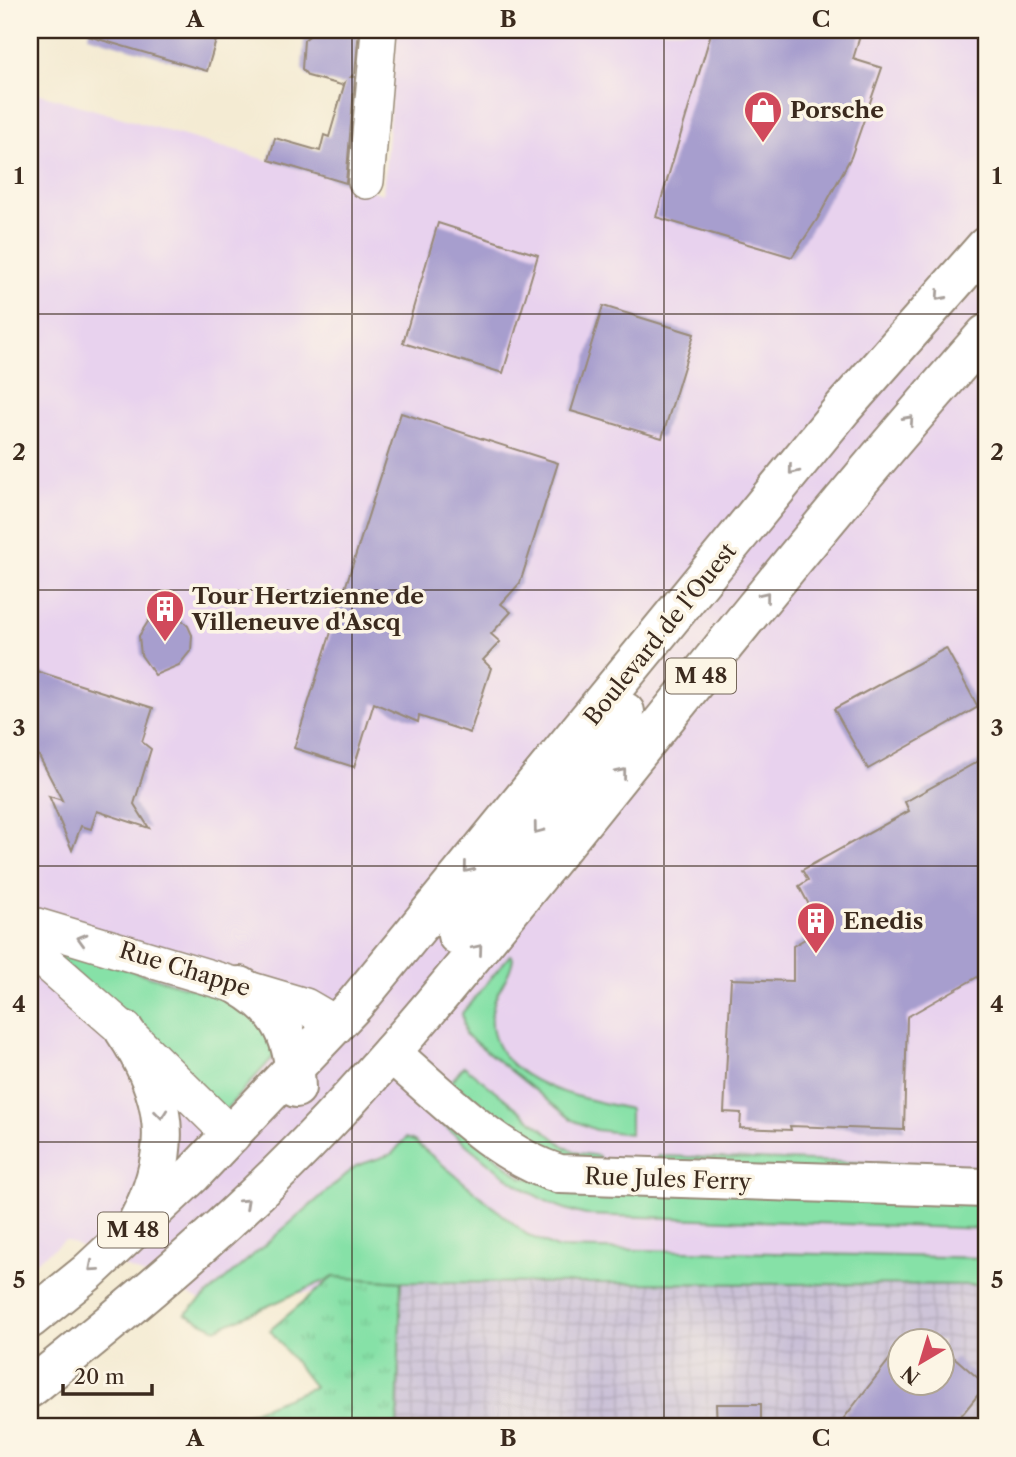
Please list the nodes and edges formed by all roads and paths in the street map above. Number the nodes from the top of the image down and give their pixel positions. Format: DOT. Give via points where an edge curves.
graph roads {
  1 [pos="379,30"];
  2 [pos="366,181"];
  3 [pos="986,247"];
  4 [pos="986,334"];
  5 [pos="744,531"];
  6 [pos="30,924"];
  7 [pos="30,948"];
  8 [pos="240,986"];
  9 [pos="336,1024"];
  10 [pos="124,1030"];
  11 [pos="381,1046"];
  12 [pos="295,1069"];
  13 [pos="257,1151"];
  14 [pos="986,1188"];
  15 [pos="134,1230"];
  16 [pos="30,1319"];
  17 [pos="30,1359"];
  18 [pos="30,1388"];
  1 -- 2 [label="street"];
  3 -- 5 [label="main road, Boulevard de l'Ouest / M 48, one-way" via="852,398"];
  11 -- 4 [label="main road, Boulevard de l'Ouest / M 48, one-way"];
  5 -- 9 [label="main road, Boulevard de l'Ouest / M 48, one-way"];
  5 -- 11 [label="main road, one-way" via="607,738 459,933"];
  8 -- 6 [label="street, Rue Chappe, one-way"];
  7 -- 10 [label="street"];
  8 -- 9 [label="street, Rue Chappe" via="305,1006"];
  8 -- 12 [label="main road" via="262,999 278,1017"];
  9 -- 11 [label="main road"];
  9 -- 12 [label="main road, Boulevard de l'Ouest / M 48"];
  10 -- 13 [label="street"];
  10 -- 15 [label="main road, one-way" via="156,1087 163,1136 153,1188"];
  11 -- 13 [label="main road, Boulevard de l'Ouest / M 48"];
  11 -- 14 [label="main road, Rue Jules Ferry" via="510,1150 560,1174"];
  12 -- 13 [label="main road, Boulevard de l'Ouest / M 48"];
  13 -- 15 [label="main road, Boulevard de l'Ouest / M 48"];
  13 -- 17 [label="main road"];
  18 -- 13 [label="main road, Boulevard de l'Ouest / M 48, one-way" via="162,1278"];
  15 -- 16 [label="main road, Boulevard de l'Ouest / M 48, one-way"];
}
